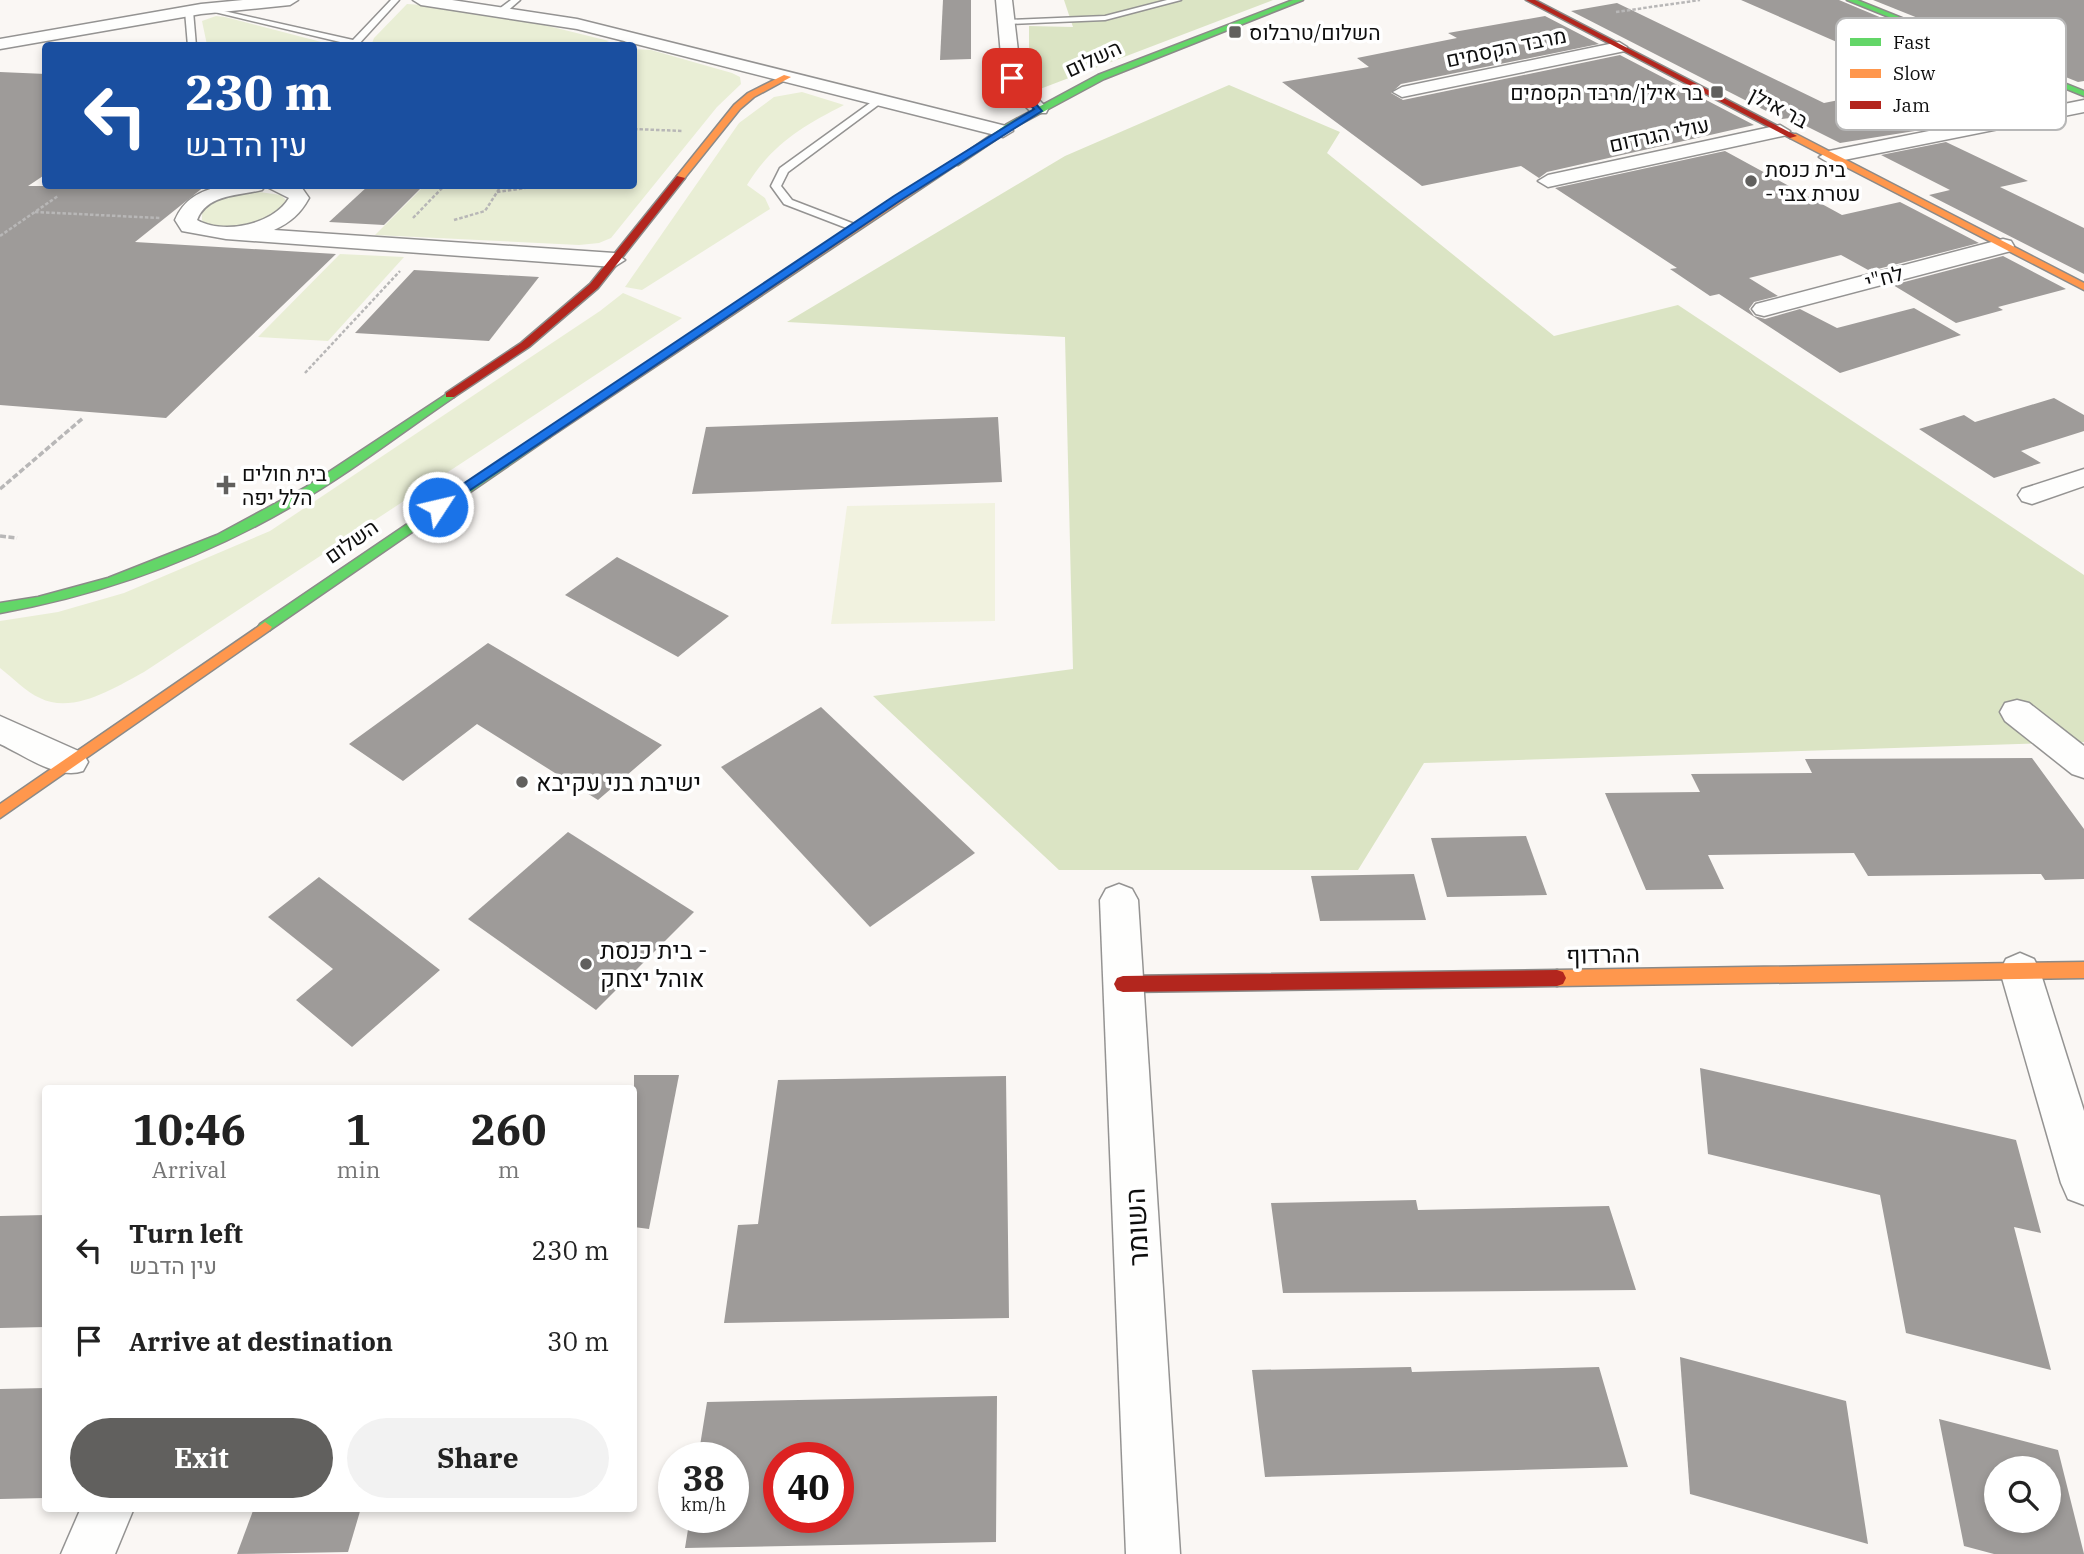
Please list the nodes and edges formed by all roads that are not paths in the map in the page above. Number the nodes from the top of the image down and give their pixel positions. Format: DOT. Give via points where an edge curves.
graph roads {
  1 [pos="290,0"];
  2 [pos="395,0"];
  3 [pos="421,0"];
  4 [pos="1004,0"];
  5 [pos="1177,0"];
  6 [pos="1299,0"];
  7 [pos="1530,0"];
  8 [pos="1851,0"];
  9 [pos="1286,3"];
  10 [pos="509,5"];
  11 [pos="196,8"];
  12 [pos="1896,18"];
  13 [pos="1008,22"];
  14 [pos="640,40"];
  15 [pos="192,42"];
  16 [pos="344,42"];
  17 [pos="355,42"];
  18 [pos="634,42"];
  19 [pos="0,44"];
  20 [pos="1619,47"];
  21 [pos="787,77"];
  22 [pos="2066,87"];
  23 [pos="1402,92"];
  24 [pos="2084,94"];
  25 [pos="880,100"];
  26 [pos="2084,106"];
  27 [pos="1039,109"];
  28 [pos="2066,110"];
  29 [pos="1964,130"];
  30 [pos="1003,131"];
  31 [pos="1780,131"];
  32 [pos="1829,157"];
  33 [pos="1548,181"];
  34 [pos="242,189"];
  35 [pos="285,189"];
  36 [pos="297,206"];
  37 [pos="853,227"];
  38 [pos="226,233"];
  39 [pos="330,240"];
  40 [pos="2003,246"];
  41 [pos="614,260"];
  42 [pos="2084,287"];
  43 [pos="1764,309"];
  44 [pos="2084,477"];
  45 [pos="2032,495"];
  46 [pos="0,608"];
  47 [pos="2017,712"];
  48 [pos="0,729"];
  49 [pos="71,762"];
  50 [pos="2084,765"];
  51 [pos="0,811"];
  52 [pos="1119,900"];
  53 [pos="2084,970"];
  54 [pos="2020,971"];
  55 [pos="1123,984"];
  56 [pos="2084,1183"];
  57 [pos="106,1512"];
  58 [pos="88,1554"];
  59 [pos="1153,1554"];
  1 -- 11 [label="street"];
  2 -- 17 [label="lane"];
  3 -- 10 [label="street"];
  4 -- 13 [label="street"];
  5 -- 13 [label="lane" via="1104,18"];
  6 -- 9 [label="street, השלום"];
  7 -- 20 [label="street, בר אילן"];
  8 -- 12 [label="street"];
  9 -- 27 [label="street, השלום" via="1139,60"];
  10 -- 14 [label="street"];
  11 -- 15 [label="lane"];
  11 -- 16 [label="lane"];
  11 -- 19 [label="street"];
  13 -- 27 [label="street" via="1012,78"];
  14 -- 18 [label="lane"];
  14 -- 21 [label="street"];
  20 -- 23 [label="street, מרבד הקסמים"];
  20 -- 31 [label="street, בר אילן"];
  21 -- 25 [label="street"];
  21 -- 41 [label="street" via="751,94"];
  22 -- 24 [label="street"];
  25 -- 30 [label="street"];
  25 -- 37 [label="lane" via="784,170 776,186 788,202"];
  26 -- 28 [label="street"];
  27 -- 30 [label="street, השלום"];
  29 -- 32 [label="street"];
  30 -- 37 [label="street, השלום"];
  31 -- 32 [label="street, בר אילן"];
  31 -- 33 [label="street, עולי הגרדום"];
  32 -- 40 [label="street, בר אילן"];
  34 -- 38 [label="street" via="208,197 188,212 186,220 198,230"];
  35 -- 36 [label="street" via="295,192"];
  36 -- 38 [label="street" via="277,220"];
  36 -- 39 [label="street" via="296,223"];
  37 -- 49 [label="street, השלום" via="484,475"];
  38 -- 39 [label="street"];
  39 -- 41 [label="street"];
  40 -- 42 [label="street, בר אילן"];
  40 -- 43 [label="street, לח\"י"];
  41 -- 46 [label="street" via="594,286 525,345 293,500 139,574 41,602"];
  44 -- 45 [label="street"];
  47 -- 50 [label="street"];
  48 -- 49 [label="street"];
  49 -- 51 [label="street, השלום"];
  52 -- 55 [label="street, השומר"];
  53 -- 54 [label="street, ההרדוף"];
  54 -- 55 [label="street, ההרדוף"];
  54 -- 56 [label="street"];
  55 -- 59 [label="street, השומר"];
  57 -- 58 [label="street"];
}
